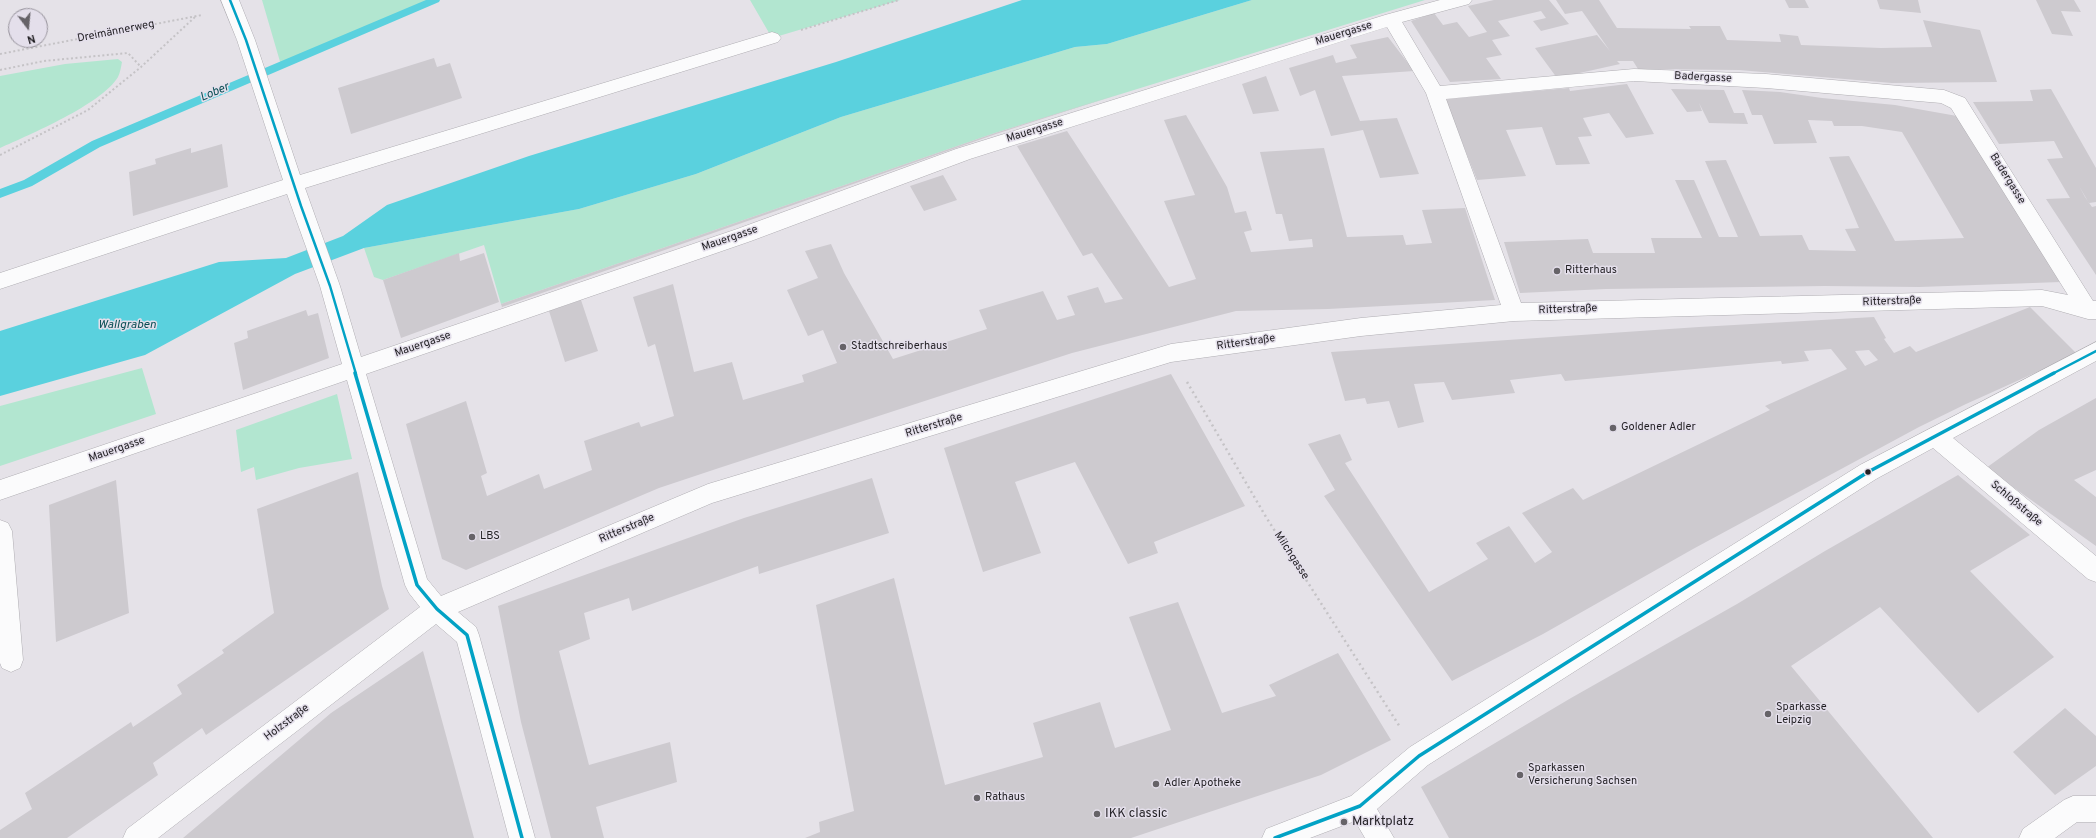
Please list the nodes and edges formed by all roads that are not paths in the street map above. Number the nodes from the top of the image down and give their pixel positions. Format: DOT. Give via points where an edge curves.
graph roads {
  1 [pos="1463,0"];
  2 [pos="231,3"];
  3 [pos="1391,19"];
  4 [pos="772,38"];
  5 [pos="1435,93"];
  6 [pos="295,184"];
  7 [pos="0,281"];
  8 [pos="2092,310"];
  9 [pos="1514,312"];
  10 [pos="2096,351"];
  11 [pos="354,370"];
  12 [pos="1936,437"];
  13 [pos="0,490"];
  14 [pos="0,531"];
  15 [pos="2096,571"];
  16 [pos="437,609"];
  17 [pos="12,660"];
  18 [pos="1360,806"];
  19 [pos="2096,809"];
  20 [pos="136,838"];
  21 [pos="522,838"];
  22 [pos="1275,838"];
  23 [pos="1381,838"];
  24 [pos="2032,838"];
  1 -- 3 [label="street, Mauergasse"];
  2 -- 6 [label="street"];
  3 -- 5 [label="street"];
  3 -- 11 [label="street, Mauergasse" via="963,154 744,235"];
  4 -- 6 [label="street"];
  5 -- 8 [label="street, Badergasse" via="1634,75 1766,81 1944,97 1958,104 1966,113"];
  5 -- 9 [label="street"];
  6 -- 7 [label="street"];
  6 -- 11 [label="street" via="330,286"];
  8 -- 9 [label="street, Ritterstraße" via="2042,298"];
  9 -- 16 [label="street, Ritterstraße" via="1361,328 1170,353 708,494"];
  10 -- 12 [label="street"];
  11 -- 13 [label="street, Mauergasse"];
  11 -- 16 [label="street" via="417,584"];
  12 -- 15 [label="street, Schloßstraße"];
  12 -- 18 [label="street" via="1868,472 1419,756"];
  14 -- 17 [label="street"];
  16 -- 20 [label="street, Holzstraße"];
  16 -- 21 [label="street" via="467,635"];
  18 -- 22 [label="street"];
  18 -- 23 [label="street"];
  19 -- 24 [label="street" via="2073,809"];
}
